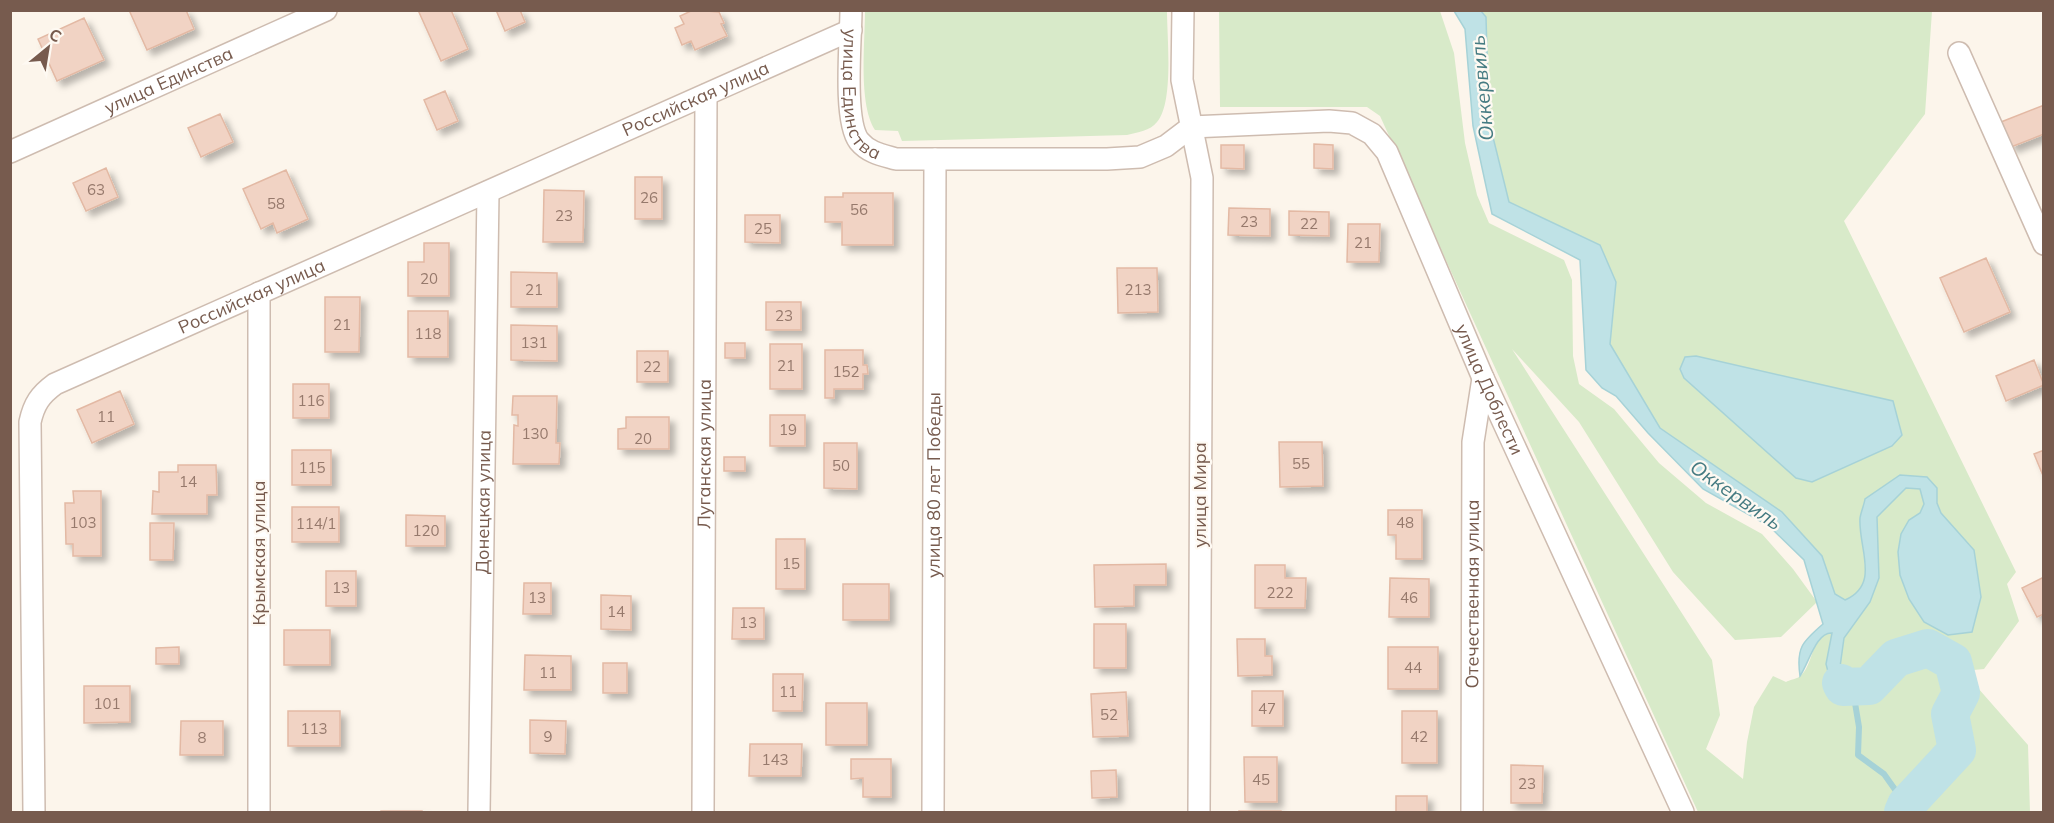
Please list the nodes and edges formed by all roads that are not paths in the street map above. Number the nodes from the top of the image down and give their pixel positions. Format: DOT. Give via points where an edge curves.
graph roads {
  1 [pos="326,10"];
  2 [pos="1183,10"];
  3 [pos="851,20"];
  4 [pos="1959,53"];
  5 [pos="706,95"];
  6 [pos="1191,128"];
  7 [pos="10,152"];
  8 [pos="935,159"];
  9 [pos="488,192"];
  10 [pos="2043,244"];
  11 [pos="259,293"];
  12 [pos="1483,378"];
  13 [pos="34,813"];
  14 [pos="259,813"];
  15 [pos="479,813"];
  16 [pos="703,813"];
  17 [pos="933,813"];
  18 [pos="1199,813"];
  19 [pos="1472,813"];
  20 [pos="1683,813"];
  1 -- 7 [label="street, улица Единства"];
  2 -- 6 [label="street, улица Мира" via="1182,80"];
  3 -- 5 [label="street, Российская улица"];
  3 -- 8 [label="street, улица Единства" via="850,111 858,140 875,154 896,159"];
  4 -- 10 [label="street"];
  5 -- 9 [label="street, Российская улица"];
  5 -- 16 [label="street, Луганская улица"];
  6 -- 8 [label="street, улица Единства" via="1166,146 1140,157"];
  6 -- 12 [label="street, улица Доблести" via="1329,121 1352,123 1372,134 1387,152"];
  6 -- 18 [label="street, улица Мира" via="1202,178"];
  8 -- 17 [label="street, улица 80 лет Победы"];
  9 -- 11 [label="street, Российская улица"];
  9 -- 15 [label="street, Донецкая улица"];
  11 -- 13 [label="street, Российская улица" via="55,384 42,393 33,407 30,422"];
  11 -- 14 [label="street, Крымская улица"];
  12 -- 19 [label="street, Отечественная улица" via="1473,442"];
  12 -- 20 [label="street, улица Доблести"];
}
